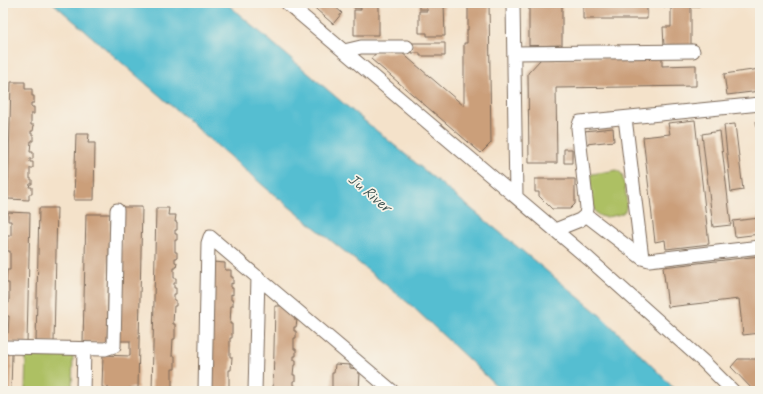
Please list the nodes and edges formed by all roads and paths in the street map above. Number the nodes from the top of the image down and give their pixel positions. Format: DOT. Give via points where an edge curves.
graph roads {
  1 [pos="287,3"];
  2 [pos="513,3"];
  3 [pos="407,47"];
  4 [pos="344,51"];
  5 [pos="693,51"];
  6 [pos="514,53"];
  7 [pos="760,104"];
  8 [pos="625,118"];
  9 [pos="516,197"];
  10 [pos="117,210"];
  11 [pos="586,215"];
  12 [pos="555,230"];
  13 [pos="760,247"];
  14 [pos="642,258"];
  15 [pos="258,277"];
  16 [pos="3,347"];
  17 [pos="84,348"];
  18 [pos="83,391"];
  19 [pos="205,391"];
  20 [pos="255,391"];
  21 [pos="392,391"];
  22 [pos="733,391"];
  1 -- 4 [label="street"];
  2 -- 6 [label="street"];
  3 -- 4 [label="street" via="361,47"];
  4 -- 9 [label="street"];
  5 -- 6 [label="street"];
  6 -- 9 [label="street"];
  7 -- 8 [label="street"];
  8 -- 11 [label="street" via="580,122 578,128"];
  8 -- 14 [label="street"];
  9 -- 12 [label="street"];
  10 -- 17 [label="street" via="114,346 105,349"];
  11 -- 12 [label="street"];
  11 -- 14 [label="street"];
  12 -- 22 [label="street" via="641,305"];
  13 -- 14 [label="street" via="649,260"];
  15 -- 19 [label="street" via="210,237"];
  15 -- 20 [label="street"];
  15 -- 21 [label="street"];
  16 -- 17 [label="street"];
  17 -- 18 [label="street"];
}
